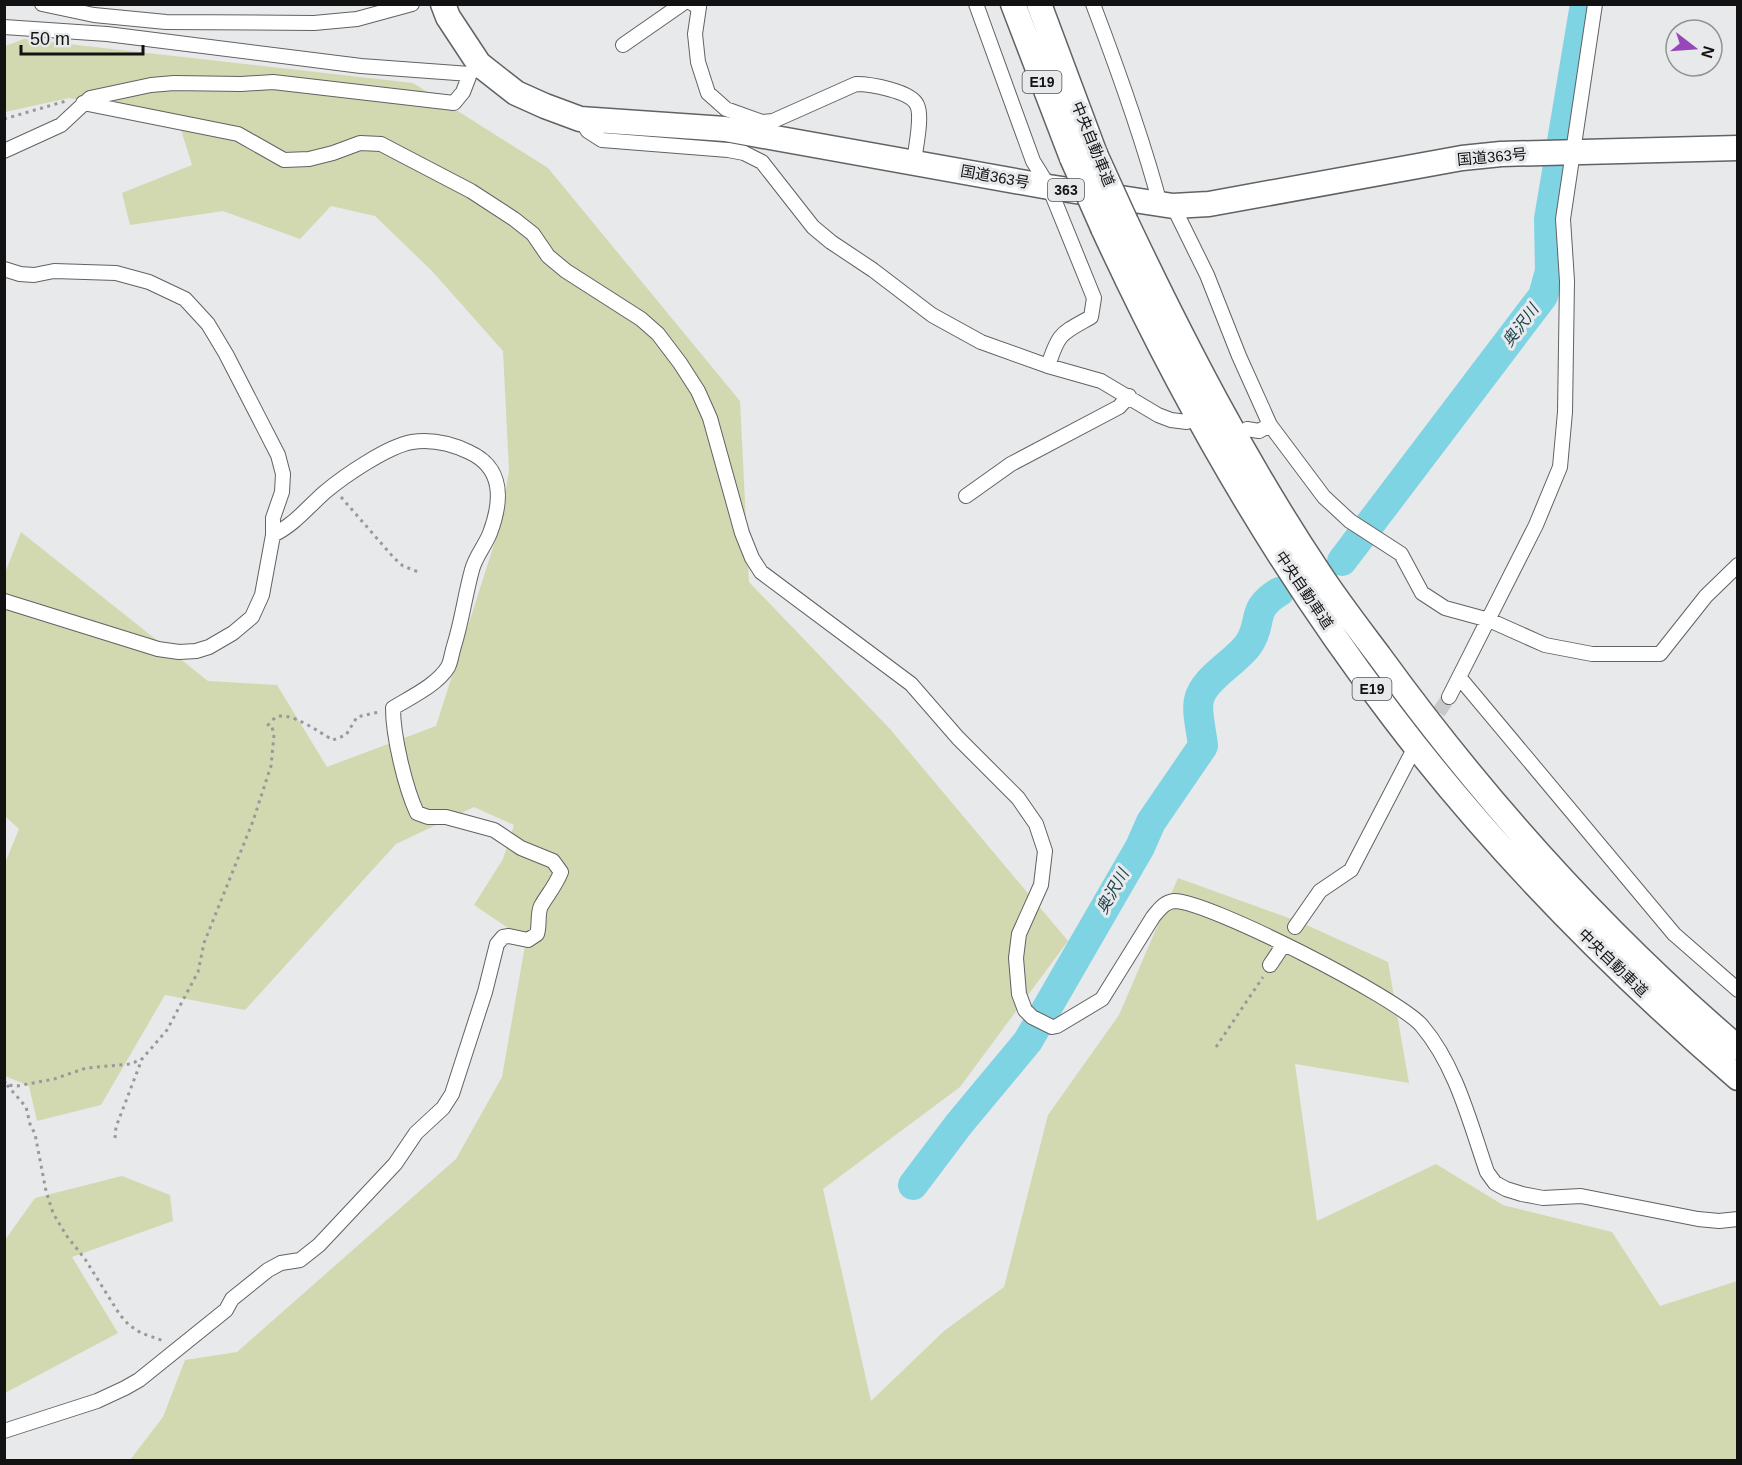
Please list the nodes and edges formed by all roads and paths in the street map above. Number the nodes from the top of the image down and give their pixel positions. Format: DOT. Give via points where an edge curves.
graph roads {
  1 [pos="42,4"];
  2 [pos="412,4"];
  3 [pos="443,4"];
  4 [pos="682,4"];
  5 [pos="693,4"];
  6 [pos="976,4"];
  7 [pos="1013,4"];
  8 [pos="1039,4"];
  9 [pos="1093,4"];
  10 [pos="1595,4"];
  11 [pos="4,27"];
  12 [pos="623,45"];
  13 [pos="474,69"];
  14 [pos="80,105"];
  15 [pos="580,118"];
  16 [pos="4,119"];
  17 [pos="760,128"];
  18 [pos="1737,148"];
  19 [pos="4,151"];
  20 [pos="1574,153"];
  21 [pos="1084,156"];
  22 [pos="914,163"];
  23 [pos="1050,187"];
  24 [pos="1167,205"];
  25 [pos="4,269"];
  26 [pos="1048,366"];
  27 [pos="1129,396"];
  28 [pos="1187,422"];
  29 [pos="1270,425"];
  30 [pos="1247,429"];
  31 [pos="333,487"];
  32 [pos="966,496"];
  33 [pos="273,535"];
  34 [pos="1737,565"];
  35 [pos="421,573"];
  36 [pos="4,601"];
  37 [pos="1489,620"];
  38 [pos="1459,677"];
  39 [pos="1449,697"];
  40 [pos="393,710"];
  41 [pos="1414,747"];
  42 [pos="1295,927"];
  43 [pos="1284,944"];
  44 [pos="1270,965"];
  45 [pos="1737,990"];
  46 [pos="1216,1047"];
  47 [pos="1737,1048"];
  48 [pos="142,1059"];
  49 [pos="1737,1078"];
  50 [pos="6,1083"];
  51 [pos="115,1138"];
  52 [pos="1737,1219"];
  53 [pos="179,1347"];
  54 [pos="4,1431"];
  1 -- 2 [label="street" via="94,15 166,22 314,23 357,19"];
  3 -- 13 [label="highway, 国道363号 / 363"];
  4 -- 12 [label="street"];
  5 -- 17 [label="street" via="699,7 695,34 698,62 708,93 726,109"];
  6 -- 23 [label="street" via="1033,161"];
  7 -- 21 [label="highway, 中央自動車道 / E19"];
  8 -- 21 [label="highway, 中央自動車道 / E19"];
  9 -- 24 [label="street"];
  10 -- 20 [label="street"];
  11 -- 13 [label="street" via="107,34 361,66"];
  13 -- 14 [label="street" via="454,103 273,82 151,85 97,95"];
  13 -- 15 [label="highway, 国道363号 / 363" via="516,93"];
  14 -- 16 [label="path" via="68,100"];
  14 -- 19 [label="street" via="61,125"];
  14 -- 43 [label="street" via="238,134 284,159 309,159 360,143 381,144 471,190 514,219 566,271 658,334 698,391 710,418 742,533 762,572 911,684 1018,798 1036,824 1045,851 1041,885 1019,934 1016,958 1019,994 1032,1017 1058,1026 1102,999 1153,917 1172,901 1197,905"];
  15 -- 17 [label="highway, 国道363号 / 363"];
  15 -- 26 [label="street" via="588,131 602,140 728,150 762,162 813,227 831,243 932,315 981,342"];
  17 -- 22 [label="highway, 国道363号 / 363"];
  17 -- 22 [label="street" via="855,84 868,84 907,96 917,105"];
  18 -- 20 [label="highway, 国道363号 / 363"];
  20 -- 24 [label="highway, 国道363号 / 363" via="1462,158 1209,204"];
  20 -- 37 [label="street" via="1563,219 1567,280 1566,412 1560,467"];
  21 -- 47 [label="highway, 中央自動車道 / E19, bridge" via="1126,222 1187,345 1265,487 1320,574 1413,703 1537,852 1702,1018"];
  21 -- 49 [label="highway, 中央自動車道 / E19, bridge" via="1103,228 1165,356 1302,590 1393,718 1468,810 1561,912 1672,1021"];
  22 -- 23 [label="highway, 国道363号 / 363"];
  23 -- 24 [label="highway, 国道363号 / 363"];
  23 -- 26 [label="street" via="1094,298 1091,317 1063,333 1056,341"];
  24 -- 29 [label="street" via="1207,275"];
  25 -- 33 [label="street" via="34,275 73,271 132,276 161,286 196,309 226,354 278,455 282,492 273,518"];
  26 -- 27 [label="street" via="1101,381"];
  27 -- 28 [label="street" via="1158,415"];
  27 -- 32 [label="street" via="1119,407 1011,464"];
  29 -- 30 [label="street" via="1259,431"];
  29 -- 37 [label="street" via="1324,497 1350,521 1401,554 1422,593 1445,608"];
  31 -- 33 [label="street" via="287,529"];
  31 -- 35 [label="path" via="394,558"];
  31 -- 40 [label="street" via="377,456 408,443 429,440 476,455 498,483 496,515 472,567 448,667 438,679"];
  33 -- 36 [label="street" via="262,595 252,617 233,633 196,651 158,649"];
  34 -- 37 [label="street" via="1706,596 1660,654 1574,652 1545,645"];
  37 -- 38 [label="street"];
  38 -- 39 [label="street"];
  38 -- 45 [label="street" via="1674,934"];
  40 -- 48 [label="path" via="357,717 346,735 333,740 292,717 275,717 268,725 274,735 271,766 204,944 198,972 168,1030"];
  40 -- 53 [label="street" via="410,799 417,813 494,830 521,848 553,861 561,872 557,884 540,908 537,934 528,940 503,937 497,944 452,1094 442,1108 416,1133 396,1164 366,1198 319,1245 300,1260 281,1263 254,1280 232,1299 226,1310"];
  41 -- 42 [label="street" via="1352,870 1320,891"];
  43 -- 44 [label="street"];
  43 -- 52 [label="street" via="1390,1000 1420,1023 1454,1082 1487,1172 1495,1183 1543,1197 1581,1196 1719,1221"];
  44 -- 46 [label="path"];
  48 -- 50 [label="path" via="131,1064 86,1068 17,1086"];
  48 -- 51 [label="path"];
  50 -- 53 [label="path" via="26,1107 53,1214 66,1235 129,1325"];
  53 -- 54 [label="street" via="139,1380 97,1401"];
}
